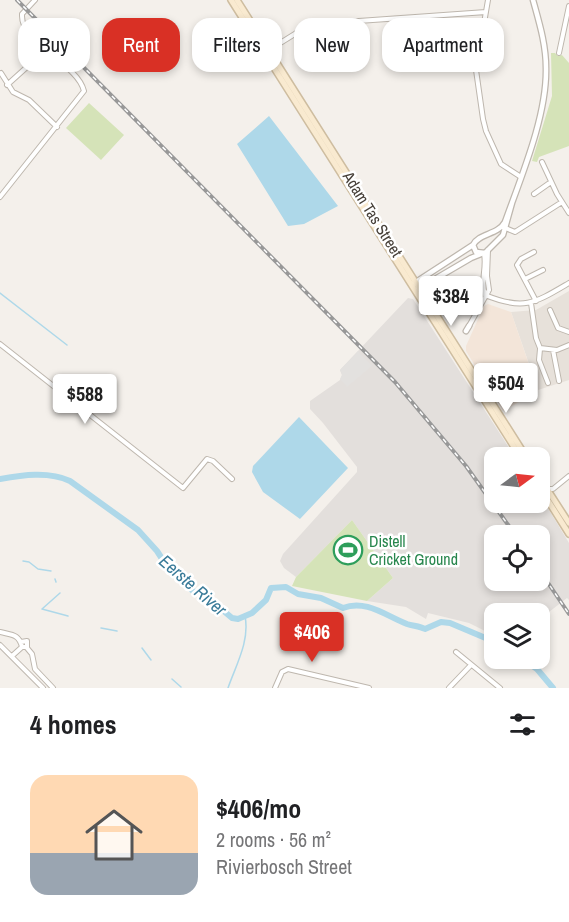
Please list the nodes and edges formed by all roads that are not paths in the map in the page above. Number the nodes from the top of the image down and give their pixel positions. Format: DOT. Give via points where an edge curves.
graph roads {
  1 [pos="35,0"];
  2 [pos="231,0"];
  3 [pos="237,0"];
  4 [pos="488,0"];
  5 [pos="534,0"];
  6 [pos="569,6"];
  7 [pos="486,12"];
  8 [pos="22,18"];
  9 [pos="243,18"];
  10 [pos="247,18"];
  11 [pos="282,42"];
  12 [pos="559,53"];
  13 [pos="21,72"];
  14 [pos="71,72"];
  15 [pos="280,72"];
  16 [pos="1,73"];
  17 [pos="7,85"];
  18 [pos="57,127"];
  19 [pos="542,162"];
  20 [pos="521,177"];
  21 [pos="551,182"];
  22 [pos="534,194"];
  23 [pos="0,197"];
  24 [pos="561,202"];
  25 [pos="569,213"];
  26 [pos="504,228"];
  27 [pos="482,238"];
  28 [pos="474,245"];
  29 [pos="485,252"];
  30 [pos="534,252"];
  31 [pos="543,270"];
  32 [pos="525,279"];
  33 [pos="569,283"];
  34 [pos="414,284"];
  35 [pos="418,290"];
  36 [pos="489,290"];
  37 [pos="485,295"];
  38 [pos="500,301"];
  39 [pos="534,302"];
  40 [pos="550,310"];
  41 [pos="468,329"];
  42 [pos="569,332"];
  43 [pos="0,344"];
  44 [pos="568,347"];
  45 [pos="540,349"];
  46 [pos="553,350"];
  47 [pos="559,381"];
  48 [pos="548,383"];
  49 [pos="513,447"];
  50 [pos="520,447"];
  51 [pos="569,476"];
  52 [pos="232,479"];
  53 [pos="550,490"];
  54 [pos="550,496"];
  55 [pos="550,498"];
  56 [pos="569,523"];
  57 [pos="569,534"];
  58 [pos="0,632"];
  59 [pos="0,645"];
  60 [pos="23,646"];
  61 [pos="456,652"];
  62 [pos="12,656"];
  63 [pos="471,665"];
  64 [pos="351,686"];
  65 [pos="43,688"];
  66 [pos="53,688"];
  67 [pos="275,688"];
  68 [pos="369,688"];
  69 [pos="449,688"];
  70 [pos="500,688"];
  1 -- 8 [label="street"];
  2 -- 9 [label="main road, Adam Tas Street"];
  3 -- 10 [label="main road, Adam Tas Street"];
  4 -- 7 [label="street"];
  5 -- 20 [label="street" via="544,43 546,77 542,109"];
  6 -- 12 [label="street"];
  7 -- 11 [label="street" via="316,24"];
  7 -- 20 [label="street" via="476,70 483,119 501,164"];
  13 -- 17 [label="street"];
  14 -- 18 [label="street" via="84,89"];
  15 -- 34 [label="main road, Adam Tas Street"];
  16 -- 17 [label="street"];
  17 -- 18 [label="street"];
  18 -- 23 [label="street"];
  19 -- 21 [label="street"];
  20 -- 26 [label="street"];
  21 -- 22 [label="street"];
  21 -- 24 [label="street"];
  24 -- 25 [label="street"];
  24 -- 26 [label="street" via="516,231"];
  26 -- 27 [label="street"];
  26 -- 29 [label="street" via="503,235"];
  27 -- 28 [label="street"];
  27 -- 29 [label="street" via="487,240"];
  28 -- 29 [label="street" via="474,250"];
  28 -- 34 [label="street"];
  29 -- 35 [label="street"];
  29 -- 36 [label="street"];
  29 -- 37 [label="street"];
  30 -- 32 [label="street" via="519,261 518,269"];
  31 -- 32 [label="street"];
  32 -- 39 [label="street"];
  33 -- 39 [label="street"];
  34 -- 35 [label="main road, Adam Tas Street"];
  35 -- 49 [label="main road, Adam Tas Street"];
  35 -- 50 [label="main road, Adam Tas Street"];
  36 -- 37 [label="street"];
  36 -- 38 [label="street"];
  37 -- 38 [label="street"];
  37 -- 41 [label="street"];
  38 -- 39 [label="street"];
  39 -- 45 [label="street"];
  40 -- 42 [label="street" via="558,328"];
  43 -- 52 [label="street" via="183,488 207,459"];
  44 -- 46 [label="street"];
  45 -- 46 [label="street"];
  45 -- 48 [label="street" via="538,358"];
  46 -- 47 [label="street"];
  51 -- 53 [label="street"];
  54 -- 56 [label="main road"];
  55 -- 57 [label="main road"];
  58 -- 60 [label="street" via="15,635"];
  59 -- 62 [label="street"];
  60 -- 62 [label="street"];
  60 -- 66 [label="street" via="32,654 34,667"];
  61 -- 63 [label="street"];
  62 -- 65 [label="street"];
  63 -- 69 [label="street"];
  63 -- 70 [label="street"];
  64 -- 67 [label="street" via="288,669 282,672"];
  64 -- 68 [label="street"];
}
